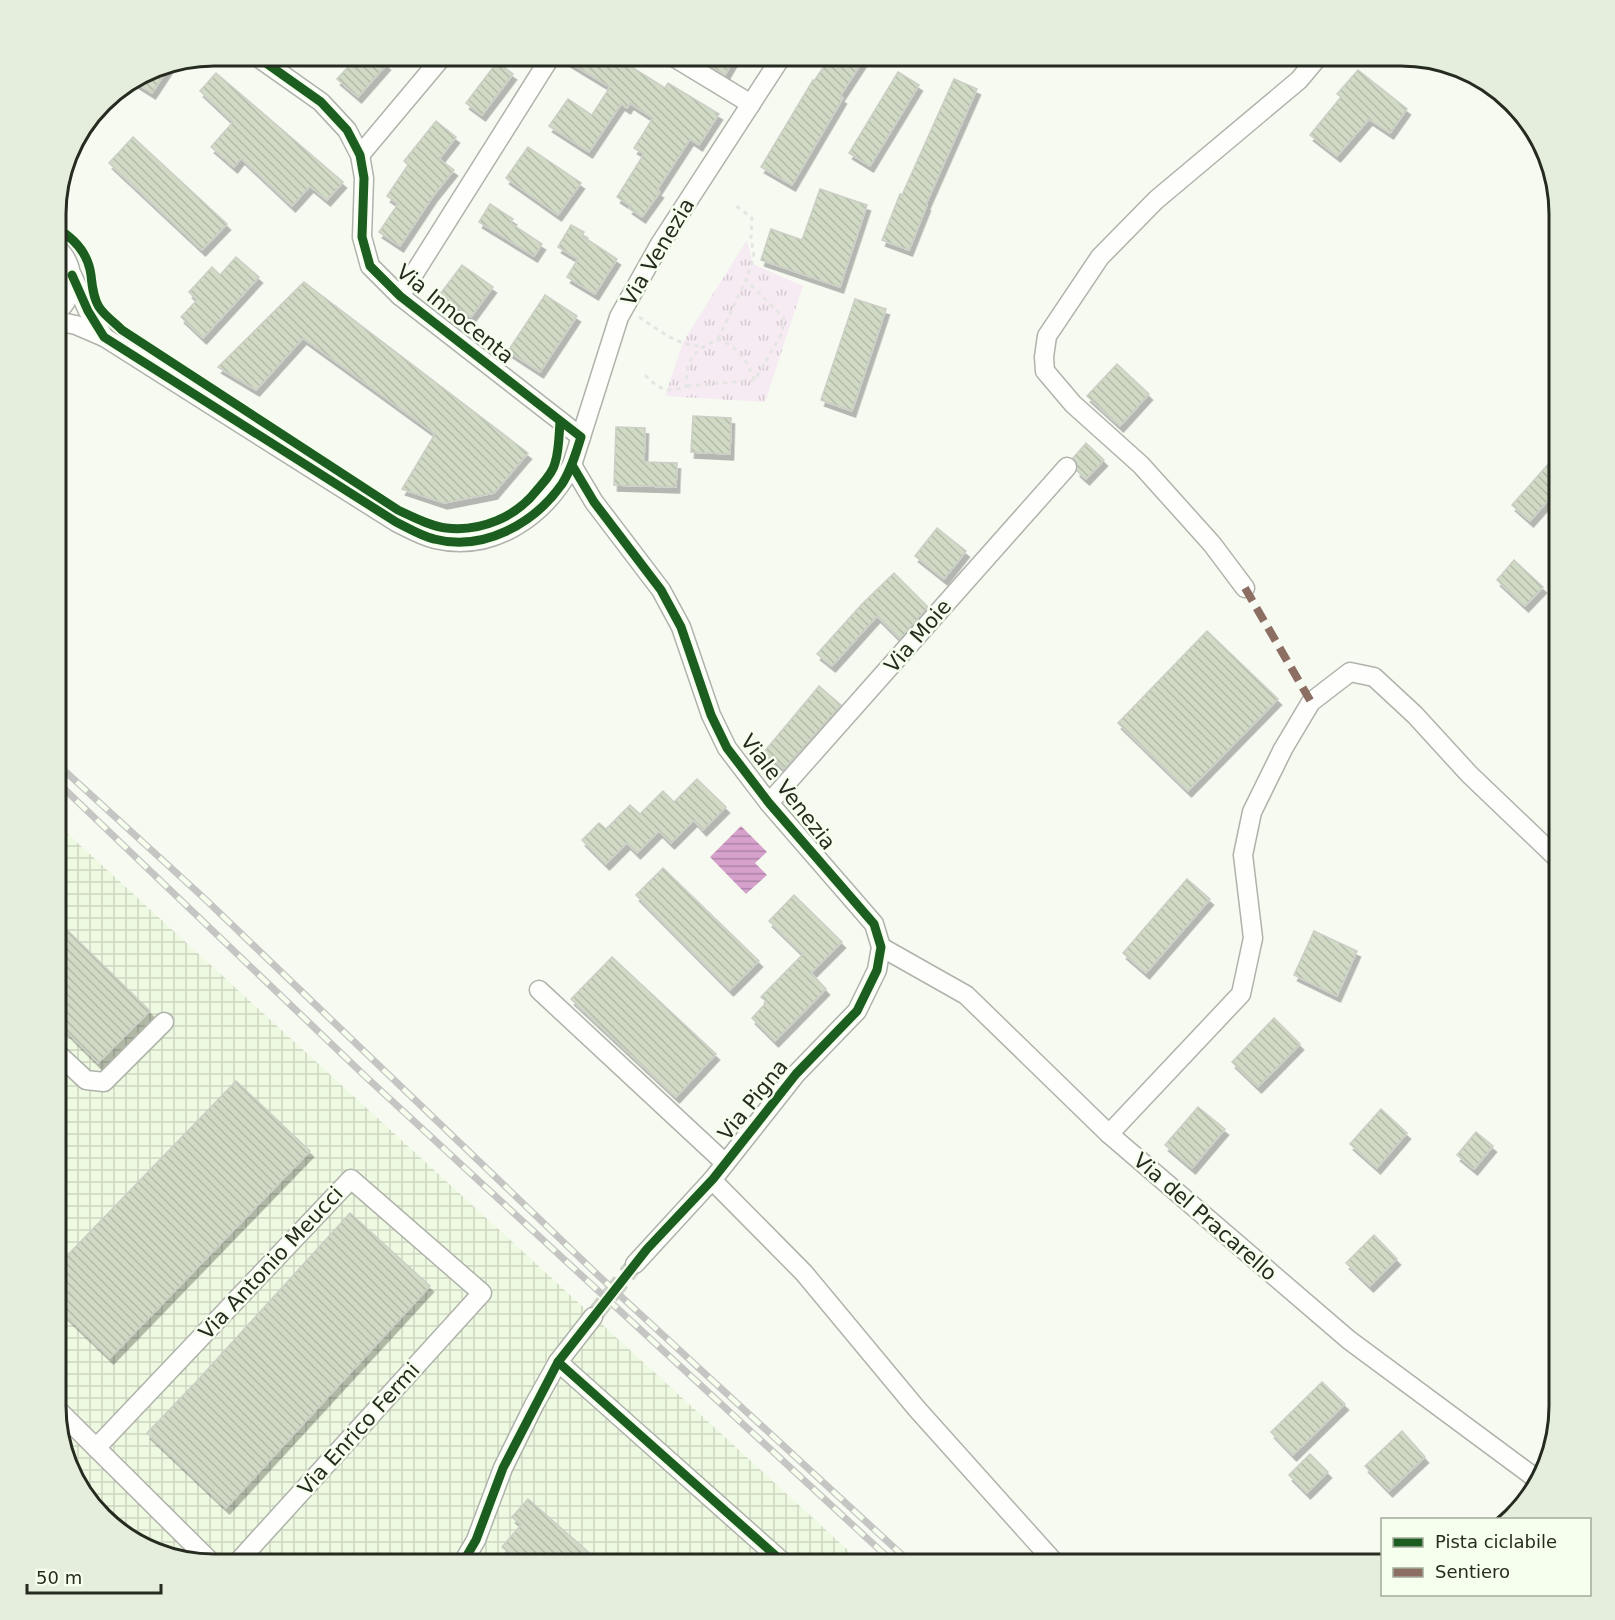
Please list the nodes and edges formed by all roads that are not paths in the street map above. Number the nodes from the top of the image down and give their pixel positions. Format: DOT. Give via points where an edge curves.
graph roads {
  1 [pos="270,66"];
  2 [pos="435,66"];
  3 [pos="545,66"];
  4 [pos="688,66"];
  5 [pos="776,66"];
  6 [pos="1311,66"];
  7 [pos="751,104"];
  8 [pos="360,155"];
  9 [pos="66,258"];
  10 [pos="72,275"];
  11 [pos="400,296"];
  12 [pos="66,301"];
  13 [pos="66,323"];
  14 [pos="104,337"];
  15 [pos="581,437"];
  16 [pos="572,465"];
  17 [pos="1067,467"];
  18 [pos="562,483"];
  19 [pos="594,502"];
  20 [pos="1245,588"];
  21 [pos="769,803"];
  22 [pos="1549,850"];
  23 [pos="881,947"];
  24 [pos="539,990"];
  25 [pos="164,1022"];
  26 [pos="66,1061"];
  27 [pos="1109,1134"];
  28 [pos="725,1163"];
  29 [pos="712,1180"];
  30 [pos="635,1264"];
  31 [pos="482,1293"];
  32 [pos="593,1317"];
  33 [pos="558,1362"];
  34 [pos="67,1419"];
  35 [pos="96,1448"];
  36 [pos="1531,1475"];
  37 [pos="202,1553"];
  38 [pos="245,1554"];
  39 [pos="468,1554"];
  40 [pos="774,1554"];
  41 [pos="1047,1554"];
  1 -- 8 [label="street, Via Innocenta" via="321,102 347,130"];
  2 -- 8 [label="street"];
  3 -- 11 [label="street"];
  4 -- 7 [label="street"];
  5 -- 7 [label="street, Via Venezia"];
  6 -- 20 [label="street" via="1156,200 1100,257 1047,336 1044,357 1046,371 1073,404 1141,465 1212,544"];
  7 -- 15 [label="street, Via Venezia" via="660,244 619,317"];
  8 -- 11 [label="street, Via Innocenta" via="364,178 362,237 370,266"];
  9 -- 10 [label="street"];
  10 -- 12 [label="street"];
  10 -- 14 [label="street"];
  11 -- 15 [label="street, Via Innocenta"];
  13 -- 14 [label="street, Via Venezia"];
  14 -- 18 [label="street, Via Venezia" via="396,522 434,539 487,540 520,525 543,507"];
  15 -- 16 [label="street, Via Venezia"];
  16 -- 18 [label="street, Via Venezia"];
  16 -- 19 [label="street, Viale Venezia"];
  17 -- 21 [label="street, Via Moie"];
  18 -- 19 [label="street, Viale Venezia"];
  19 -- 21 [label="street, Viale Venezia" via="661,590 681,627 711,715 727,748"];
  21 -- 23 [label="street, Viale Venezia" via="874,924"];
  22 -- 27 [label="street" via="1374,677 1350,672 1311,702 1252,812 1243,855 1253,938 1241,994"];
  23 -- 27 [label="street, Via del Pracarello" via="966,995"];
  23 -- 28 [label="street, Via Pigna" via="877,970 856,1011 796,1074"];
  24 -- 28 [label="street"];
  25 -- 26 [label="street" via="104,1082 86,1080"];
  27 -- 36 [label="street, Via del Pracarello" via="1349,1340"];
  28 -- 29 [label="street, Via Pigna"];
  29 -- 30 [label="street, Via Pigna"];
  29 -- 41 [label="street" via="804,1273 917,1409"];
  31 -- 35 [label="street, Via Antonio Meucci" via="351,1179"];
  31 -- 38 [label="street, Via Enrico Fermi"];
  32 -- 33 [label="street"];
  33 -- 39 [label="street" via="503,1468"];
  33 -- 40 [label="street"];
  34 -- 35 [label="street"];
  35 -- 37 [label="street"];
}
